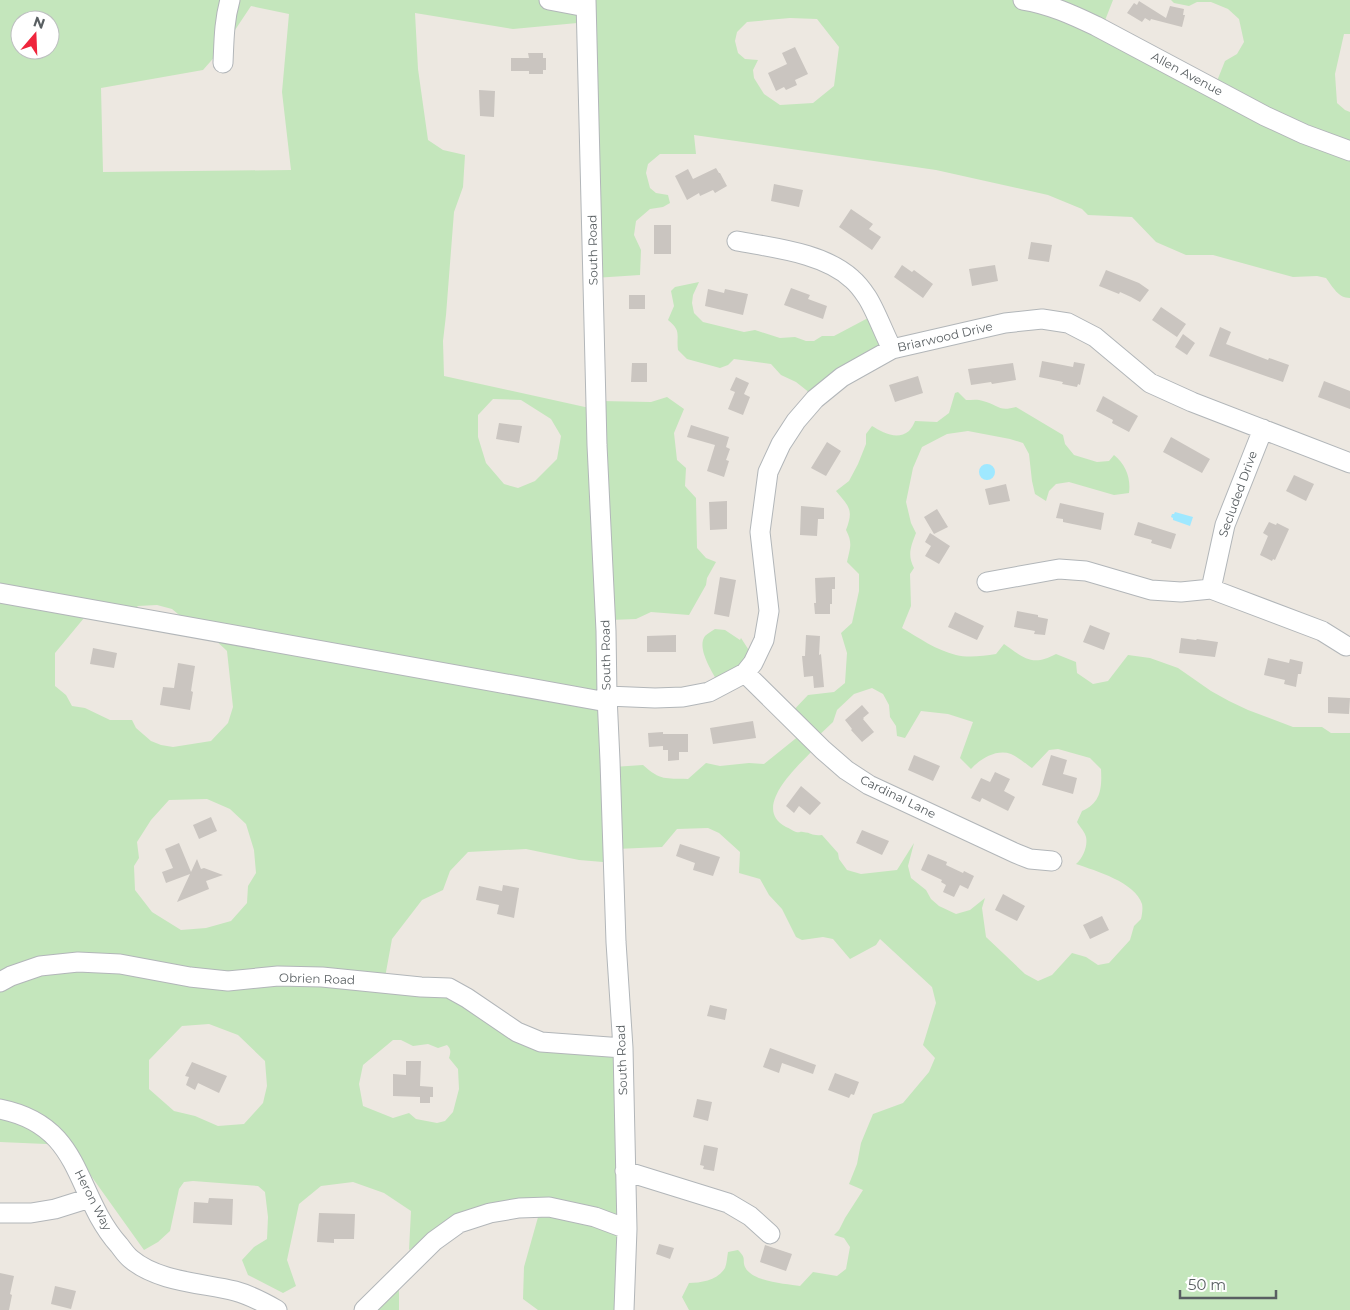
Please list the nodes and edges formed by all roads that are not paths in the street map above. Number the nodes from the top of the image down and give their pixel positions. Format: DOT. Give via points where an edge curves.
graph roads {
  1 [pos="230,0"];
  2 [pos="549,0"];
  3 [pos="1023,0"];
  4 [pos="586,4"];
  5 [pos="223,63"];
  6 [pos="1350,150"];
  7 [pos="738,241"];
  8 [pos="892,349"];
  9 [pos="1263,430"];
  10 [pos="1350,463"];
  11 [pos="986,582"];
  12 [pos="1211,589"];
  13 [pos="0,593"];
  14 [pos="1346,646"];
  15 [pos="745,673"];
  16 [pos="607,699"];
  17 [pos="1052,861"];
  18 [pos="0,982"];
  19 [pos="623,1048"];
  20 [pos="0,1109"];
  21 [pos="625,1171"];
  22 [pos="90,1198"];
  23 [pos="0,1213"];
  24 [pos="627,1229"];
  25 [pos="770,1234"];
  26 [pos="277,1310"];
  27 [pos="364,1310"];
  28 [pos="624,1310"];
  1 -- 5 [label="street" via="226,11"];
  2 -- 4 [label="street"];
  3 -- 6 [label="street, Allen Avenue" via="1096,26 1265,116"];
  4 -- 16 [label="street, South Road"];
  7 -- 8 [label="street" via="815,258 837,268 853,280 868,299"];
  8 -- 9 [label="street, Briarwood Drive" via="1005,322 1042,319 1068,323 1095,337 1150,383"];
  8 -- 15 [label="street, Briarwood Drive" via="842,377 815,399 796,421 768,472 760,532 769,611 764,640"];
  9 -- 10 [label="street, Briarwood Drive"];
  9 -- 12 [label="street, Secluded Drive" via="1225,525"];
  11 -- 12 [label="street" via="1059,569 1086,571 1150,590 1181,592"];
  12 -- 14 [label="street" via="1322,631"];
  13 -- 16 [label="street"];
  15 -- 16 [label="street" via="709,692 683,697"];
  15 -- 17 [label="street, Cardinal Lane" via="823,750 869,785 1015,853 1030,859"];
  16 -- 19 [label="street, South Road"];
  18 -- 19 [label="street, Obrien Road" via="40,966 78,962 120,964 228,981 278,976 322,977 448,988 516,1032 541,1042"];
  19 -- 21 [label="street, South Road"];
  20 -- 22 [label="street, Heron Way" via="13,1111 46,1128 70,1156"];
  21 -- 24 [label="street, South Road"];
  21 -- 25 [label="street" via="728,1203 750,1216"];
  22 -- 23 [label="street" via="55,1209"];
  22 -- 26 [label="street, Heron Way" via="113,1240 139,1265 190,1283 237,1292"];
  24 -- 27 [label="street" via="595,1217 549,1207 490,1213 459,1223 434,1240"];
  24 -- 28 [label="street, South Road"];
}
